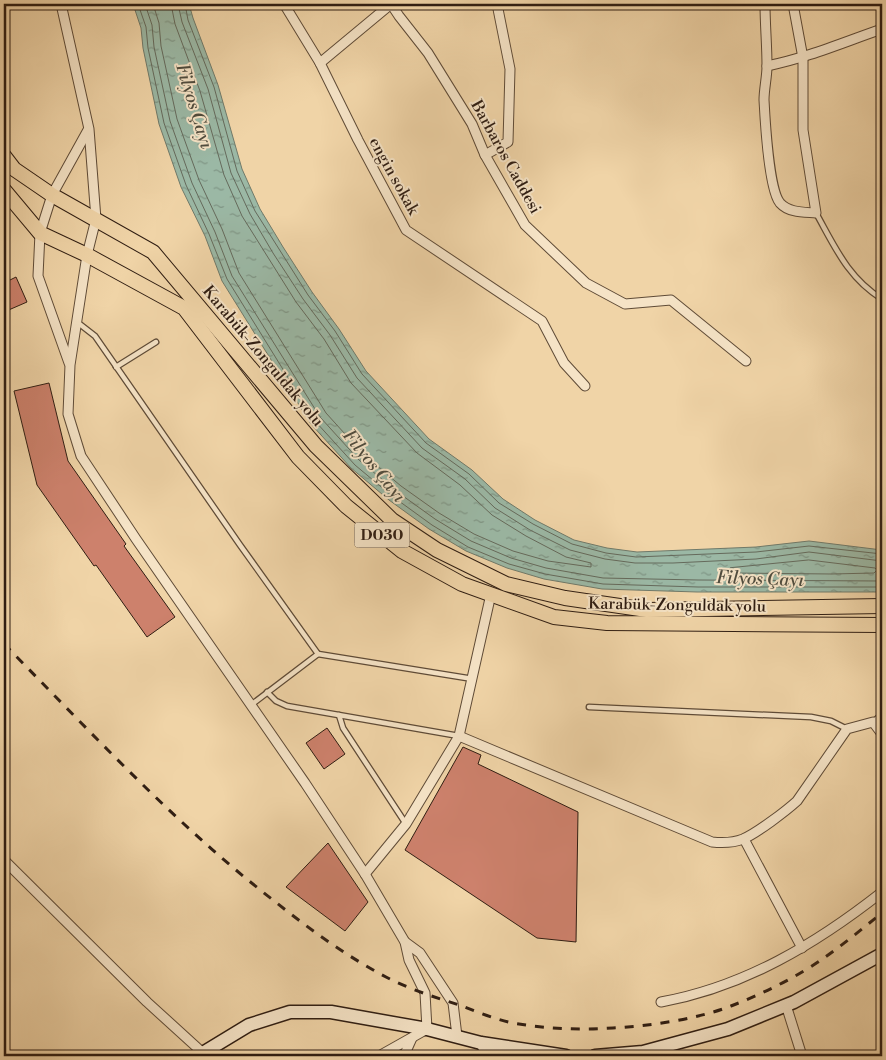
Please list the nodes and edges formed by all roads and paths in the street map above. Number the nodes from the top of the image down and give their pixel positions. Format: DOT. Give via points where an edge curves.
graph roads {
  1 [pos="61,4"];
  2 [pos="284,4"];
  3 [pos="391,4"];
  4 [pos="498,4"];
  5 [pos="765,4"];
  6 [pos="793,4"];
  7 [pos="882,29"];
  8 [pos="803,58"];
  9 [pos="320,63"];
  10 [pos="767,66"];
  11 [pos="89,129"];
  12 [pos="485,155"];
  13 [pos="4,156"];
  14 [pos="4,190"];
  15 [pos="52,195"];
  16 [pos="816,213"];
  17 [pos="96,219"];
  18 [pos="40,233"];
  19 [pos="87,255"];
  20 [pos="882,299"];
  21 [pos="77,322"];
  22 [pos="156,342"];
  23 [pos="746,361"];
  24 [pos="70,365"];
  25 [pos="116,366"];
  26 [pos="585,386"];
  27 [pos="491,594"];
  28 [pos="882,606"];
  29 [pos="882,625"];
  30 [pos="318,654"];
  31 [pos="473,679"];
  32 [pos="267,692"];
  33 [pos="251,705"];
  34 [pos="588,707"];
  35 [pos="882,714"];
  36 [pos="339,715"];
  37 [pos="873,722"];
  38 [pos="847,728"];
  39 [pos="882,734"];
  40 [pos="459,736"];
  41 [pos="406,824"];
  42 [pos="744,839"];
  43 [pos="4,860"];
  44 [pos="365,874"];
  45 [pos="882,892"];
  46 [pos="405,942"];
  47 [pos="802,948"];
  48 [pos="882,954"];
  49 [pos="661,1002"];
  50 [pos="786,1006"];
  51 [pos="427,1029"];
  52 [pos="457,1036"];
  53 [pos="412,1038"];
  54 [pos="481,1043"];
  55 [pos="644,1054"];
  56 [pos="201,1055"];
  57 [pos="379,1056"];
  58 [pos="404,1056"];
  59 [pos="486,1056"];
  60 [pos="566,1056"];
  61 [pos="595,1056"];
  62 [pos="802,1056"];
  1 -- 11 [label="street"];
  2 -- 9 [label="street, engin sokak"];
  3 -- 9 [label="street"];
  3 -- 12 [label="street, Barbaros Caddesi" via="428,54 472,124"];
  4 -- 12 [label="street" via="510,68 508,142"];
  5 -- 10 [label="street"];
  6 -- 8 [label="street"];
  7 -- 8 [label="street"];
  8 -- 10 [label="street"];
  8 -- 16 [label="street" via="803,130"];
  9 -- 26 [label="street, engin sokak" via="406,230 542,321 564,363"];
  10 -- 16 [label="street" via="764,100 776,196 787,208"];
  11 -- 15 [label="street"];
  11 -- 17 [label="street"];
  12 -- 23 [label="street, Barbaros Caddesi" via="525,225 586,283 625,304 671,300"];
  13 -- 15 [label="highway, Karabük-Zonguldak yolu / D030" via="14,169"];
  14 -- 18 [label="highway, Karabük-Zonguldak yolu / D030"];
  15 -- 17 [label="highway, Karabük-Zonguldak yolu / D030"];
  15 -- 18 [label="street"];
  16 -- 20 [label="lane" via="847,268 860,283"];
  17 -- 19 [label="street"];
  17 -- 28 [label="highway, Karabük-Zonguldak yolu / D030" via="153,252 316,446 392,520 437,550 506,584 565,598 638,608"];
  18 -- 19 [label="highway, Karabük-Zonguldak yolu / D030"];
  18 -- 24 [label="street" via="38,276"];
  19 -- 21 [label="street"];
  19 -- 27 [label="highway, Karabük-Zonguldak yolu / D030" via="184,308 298,457 346,506 402,551 462,584"];
  21 -- 24 [label="street"];
  21 -- 25 [label="lane" via="95,336"];
  22 -- 25 [label="lane"];
  24 -- 33 [label="street" via="68,414 81,456"];
  25 -- 30 [label="lane"];
  27 -- 29 [label="highway, Karabük-Zonguldak yolu / D030" via="554,617 607,624"];
  27 -- 31 [label="street"];
  30 -- 31 [label="lane"];
  30 -- 32 [label="lane"];
  31 -- 40 [label="street"];
  32 -- 33 [label="lane"];
  32 -- 36 [label="lane" via="287,706"];
  33 -- 44 [label="street"];
  34 -- 38 [label="lane" via="811,717"];
  35 -- 37 [label="lane"];
  36 -- 40 [label="lane"];
  36 -- 41 [label="lane" via="343,728"];
  37 -- 38 [label="street"];
  37 -- 39 [label="street"];
  38 -- 42 [label="street" via="798,800"];
  40 -- 41 [label="street"];
  40 -- 42 [label="street" via="712,842"];
  41 -- 44 [label="street"];
  42 -- 47 [label="street"];
  43 -- 56 [label="street"];
  44 -- 46 [label="street"];
  45 -- 47 [label="street"];
  46 -- 51 [label="street" via="409,960 425,993"];
  46 -- 52 [label="street" via="420,953 453,1003"];
  47 -- 49 [label="street" via="726,985"];
  48 -- 50 [label="main road"];
  50 -- 55 [label="main road" via="728,1029"];
  50 -- 62 [label="street"];
  51 -- 52 [label="main road"];
  51 -- 53 [label="street"];
  51 -- 56 [label="main road" via="331,1012 290,1012 249,1025"];
  52 -- 54 [label="main road"];
  53 -- 57 [label="street"];
  53 -- 58 [label="street"];
  54 -- 59 [label="street"];
  54 -- 60 [label="main road"];
  55 -- 61 [label="main road"];
}
